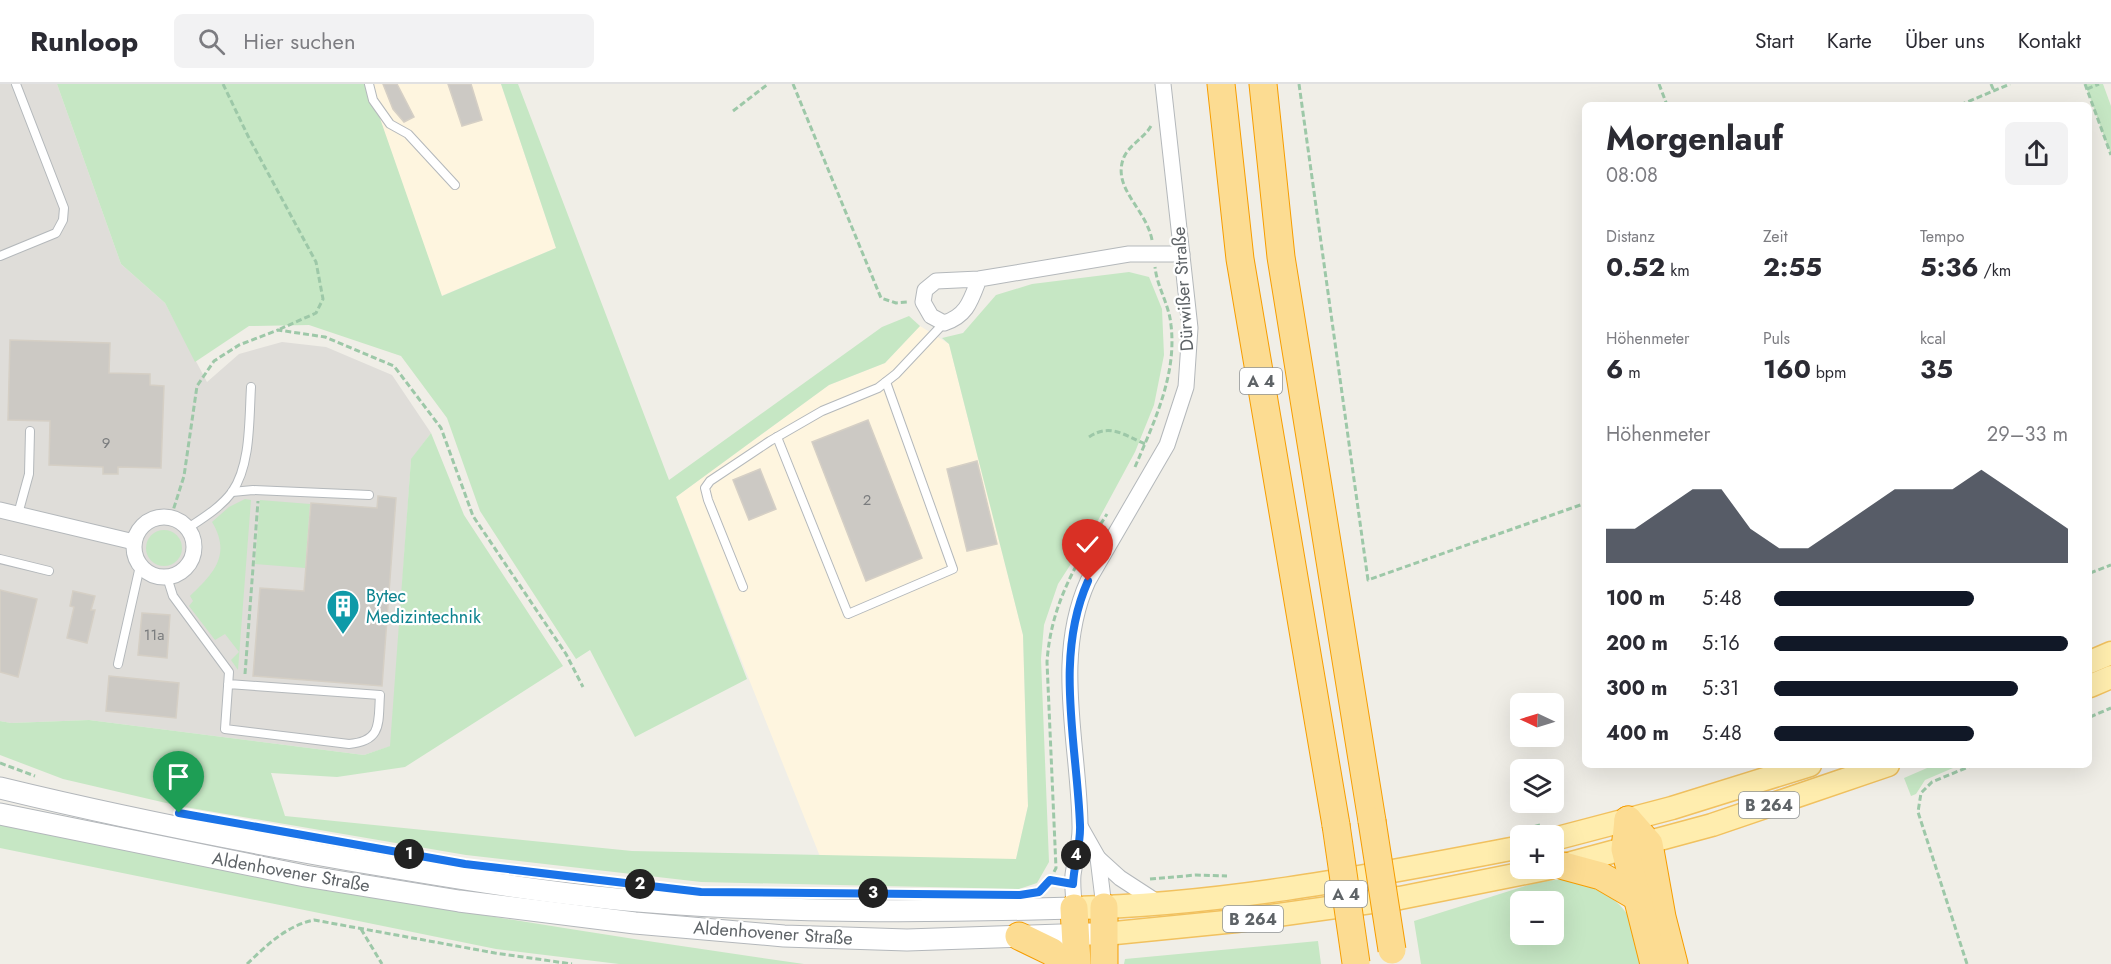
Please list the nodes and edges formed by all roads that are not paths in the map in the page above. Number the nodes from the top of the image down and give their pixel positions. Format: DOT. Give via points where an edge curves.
graph roads {
  1 [pos="16,84"];
  2 [pos="369,84"];
  3 [pos="1163,84"];
  4 [pos="1221,84"];
  5 [pos="1263,84"];
  6 [pos="455,185"];
  7 [pos="1182,254"];
  8 [pos="0,256"];
  9 [pos="979,279"];
  10 [pos="944,323"];
  11 [pos="886,382"];
  12 [pos="251,387"];
  13 [pos="30,431"];
  14 [pos="777,437"];
  15 [pos="232,492"];
  16 [pos="369,495"];
  17 [pos="0,510"];
  18 [pos="18,514"];
  19 [pos="188,528"];
  20 [pos="134,542"];
  21 [pos="0,559"];
  22 [pos="140,566"];
  23 [pos="49,571"];
  24 [pos="167,577"];
  25 [pos="743,587"];
  26 [pos="2111,653"];
  27 [pos="2092,661"];
  28 [pos="118,663"];
  29 [pos="2111,677"];
  30 [pos="228,684"];
  31 [pos="2092,685"];
  32 [pos="1800,768"];
  33 [pos="1879,768"];
  34 [pos="0,788"];
  35 [pos="0,814"];
  36 [pos="1628,820"];
  37 [pos="1080,828"];
  38 [pos="1564,829"];
  39 [pos="1510,841"];
  40 [pos="1637,847"];
  41 [pos="1098,858"];
  42 [pos="1564,865"];
  43 [pos="1564,869"];
  44 [pos="1510,876"];
  45 [pos="1074,896"];
  46 [pos="1637,897"];
  47 [pos="1160,904"];
  48 [pos="1104,907"];
  49 [pos="1077,934"];
  50 [pos="1105,934"];
  51 [pos="1019,936"];
  52 [pos="1392,957"];
  53 [pos="1064,964"];
  54 [pos="1077,964"];
  55 [pos="1104,964"];
  56 [pos="1356,964"];
  57 [pos="1654,964"];
  58 [pos="1674,964"];
  1 -- 8 [label="lane" via="64,208 63,220 56,233"];
  2 -- 6 [label="lane" via="373,99 390,124 408,134"];
  3 -- 7 [label="street, Dürwißer Straße"];
  4 -- 56 [label="highway, A 4, bridge" via="1240,259"];
  5 -- 52 [label="highway, A 4, bridge" via="1281,257"];
  7 -- 9 [label="street" via="1129,254"];
  7 -- 37 [label="street, Dürwißer Straße" via="1190,357 1178,419 1163,453 1088,581 1075,621 1069,663"];
  9 -- 10 [label="street" via="970,302 957,319"];
  9 -- 10 [label="street" via="936,281 925,290 923,302 931,316"];
  10 -- 11 [label="lane"];
  11 -- 14 [label="lane"];
  11 -- 14 [label="lane" via="953,569 848,614"];
  12 -- 15 [label="lane" via="246,458"];
  13 -- 18 [label="lane" via="29,474"];
  14 -- 25 [label="lane" via="705,488"];
  15 -- 16 [label="lane"];
  15 -- 19 [label="lane"];
  17 -- 18 [label="street"];
  18 -- 20 [label="street"];
  19 -- 20 [label="street" via="181,521 161,516 143,524"];
  19 -- 24 [label="street" via="194,548 192,559 178,574"];
  20 -- 22 [label="street"];
  21 -- 23 [label="lane"];
  22 -- 24 [label="street"];
  22 -- 28 [label="lane"];
  24 -- 30 [label="lane" via="172,596 229,672"];
  26 -- 27 [label="main road"];
  29 -- 31 [label="main road"];
  30 -- 30 [label="lane" via="225,729 349,744 362,743 377,730 380,695"];
  32 -- 36 [label="main road, B 264"];
  33 -- 40 [label="main road, Aldenhovener Straße / B 264"];
  34 -- 45 [label="main road, Aldenhovener Straße" via="309,853 462,879 637,901 906,912"];
  35 -- 51 [label="main road, Aldenhovener Straße" via="305,876 459,901 635,923 795,936 908,940"];
  36 -- 38 [label="main road, B 264"];
  36 -- 40 [label="highway"];
  37 -- 41 [label="street, Dürwißer Straße"];
  37 -- 45 [label="street, Dürwißer Straße"];
  39 -- 47 [label="main road, Aldenhovener Straße / B 264" via="1365,877"];
  40 -- 42 [label="main road, Aldenhovener Straße / B 264"];
  40 -- 46 [label="highway"];
  40 -- 58 [label="highway"];
  41 -- 47 [label="street, Dürwißer Straße"];
  41 -- 48 [label="street, Dürwißer Straße"];
  43 -- 46 [label="highway" via="1601,876"];
  44 -- 50 [label="main road, Aldenhovener Straße / B 264" via="1400,898"];
  45 -- 48 [label="main road, Aldenhovener Straße / B 264"];
  45 -- 49 [label="highway"];
  46 -- 57 [label="highway"];
  47 -- 48 [label="main road, Aldenhovener Straße / B 264"];
  48 -- 50 [label="highway"];
  49 -- 50 [label="main road, Aldenhovener Straße"];
  49 -- 51 [label="main road, Aldenhovener Straße"];
  49 -- 54 [label="highway"];
  50 -- 55 [label="highway"];
  51 -- 53 [label="highway" via="1052,952"];
}
